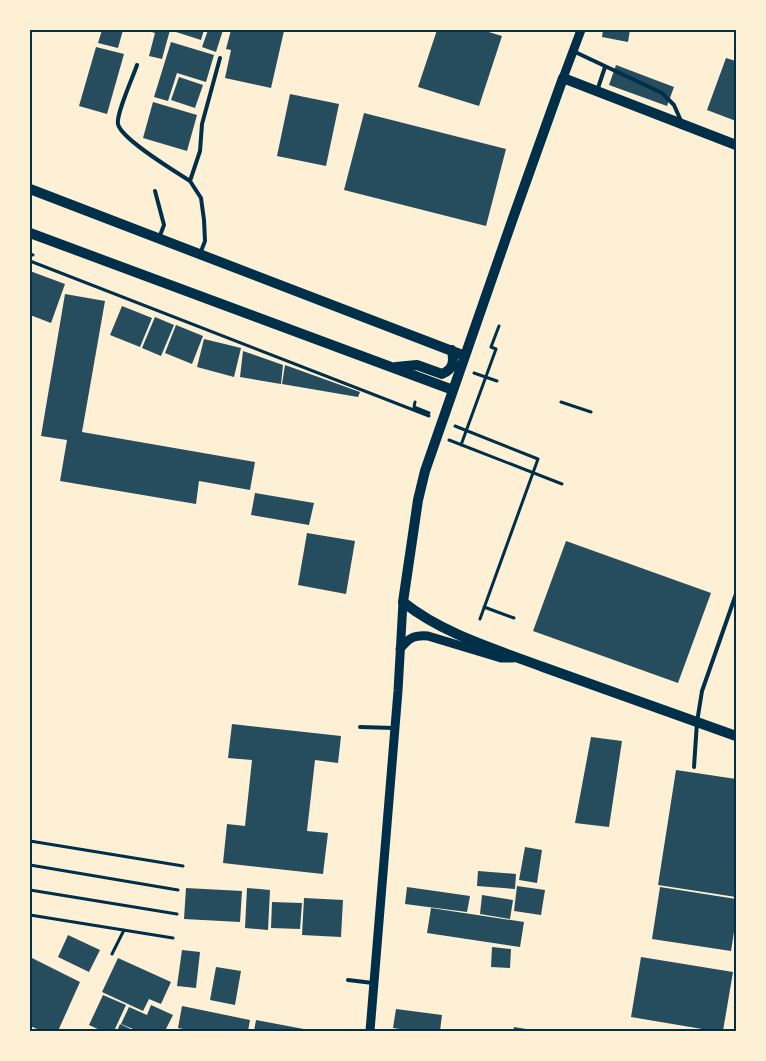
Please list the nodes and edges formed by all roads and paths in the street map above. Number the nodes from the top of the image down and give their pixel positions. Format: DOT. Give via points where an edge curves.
graph roads {
  1 [pos="581,30"];
  2 [pos="573,51"];
  3 [pos="220,58"];
  4 [pos="137,65"];
  5 [pos="605,67"];
  6 [pos="563,78"];
  7 [pos="597,91"];
  8 [pos="682,124"];
  9 [pos="736,145"];
  10 [pos="190,182"];
  11 [pos="30,189"];
  12 [pos="154,191"];
  13 [pos="30,233"];
  14 [pos="159,238"];
  15 [pos="200,254"];
  16 [pos="30,261"];
  17 [pos="499,326"];
  18 [pos="452,350"];
  19 [pos="465,356"];
  20 [pos="392,368"];
  21 [pos="474,373"];
  22 [pos="486,377"];
  23 [pos="497,381"];
  24 [pos="453,390"];
  25 [pos="415,402"];
  26 [pos="561,402"];
  27 [pos="591,412"];
  28 [pos="430,413"];
  29 [pos="438,419"];
  30 [pos="447,423"];
  31 [pos="461,445"];
  32 [pos="433,448"];
  33 [pos="562,484"];
  34 [pos="736,594"];
  35 [pos="403,602"];
  36 [pos="484,607"];
  37 [pos="514,618"];
  38 [pos="480,619"];
  39 [pos="400,649"];
  40 [pos="519,658"];
  41 [pos="697,722"];
  42 [pos="360,727"];
  43 [pos="394,728"];
  44 [pos="736,736"];
  45 [pos="694,767"];
  46 [pos="30,841"];
  47 [pos="30,865"];
  48 [pos="184,866"];
  49 [pos="30,890"];
  50 [pos="178,890"];
  51 [pos="177,914"];
  52 [pos="30,915"];
  53 [pos="124,930"];
  54 [pos="172,938"];
  55 [pos="112,954"];
  56 [pos="348,980"];
  57 [pos="374,983"];
  58 [pos="370,1031"];
  1 -- 2 [label="street"];
  2 -- 5 [label="lane"];
  2 -- 6 [label="street"];
  3 -- 10 [label="lane"];
  4 -- 10 [label="lane" via="120,114 118,124 122,133"];
  5 -- 7 [label="lane"];
  5 -- 8 [label="lane" via="662,93 674,105"];
  6 -- 7 [label="main road"];
  6 -- 19 [label="main road"];
  7 -- 8 [label="main road"];
  8 -- 9 [label="main road"];
  10 -- 15 [label="lane" via="201,198 205,240"];
  11 -- 14 [label="main road"];
  12 -- 14 [label="lane" via="164,225"];
  13 -- 20 [label="main road"];
  14 -- 15 [label="main road"];
  15 -- 18 [label="main road"];
  16 -- 29 [label="path"];
  17 -- 22 [label="path" via="491,347 496,349"];
  18 -- 19 [label="main road"];
  18 -- 20 [label="main road" via="453,366 442,374 417,365"];
  19 -- 24 [label="main road"];
  20 -- 24 [label="main road"];
  21 -- 22 [label="path"];
  22 -- 23 [label="path"];
  22 -- 31 [label="path"];
  24 -- 32 [label="main road"];
  25 -- 28 [label="path" via="414,407"];
  26 -- 27 [label="path"];
  30 -- 36 [label="path" via="538,459"];
  31 -- 32 [label="path" via="448,440 443,452"];
  31 -- 33 [label="path"];
  32 -- 35 [label="main road" via="418,500"];
  34 -- 41 [label="lane" via="702,691"];
  35 -- 39 [label="street"];
  35 -- 40 [label="main road" via="438,626"];
  36 -- 37 [label="path"];
  36 -- 38 [label="path"];
  39 -- 40 [label="street" via="410,638 421,635 501,658"];
  39 -- 43 [label="street"];
  40 -- 41 [label="main road"];
  41 -- 44 [label="main road"];
  41 -- 45 [label="lane"];
  42 -- 43 [label="lane"];
  43 -- 57 [label="street"];
  46 -- 48 [label="path"];
  47 -- 50 [label="path"];
  49 -- 51 [label="path"];
  52 -- 53 [label="path"];
  53 -- 54 [label="path"];
  53 -- 55 [label="path"];
  56 -- 57 [label="lane"];
  57 -- 58 [label="street"];
}
